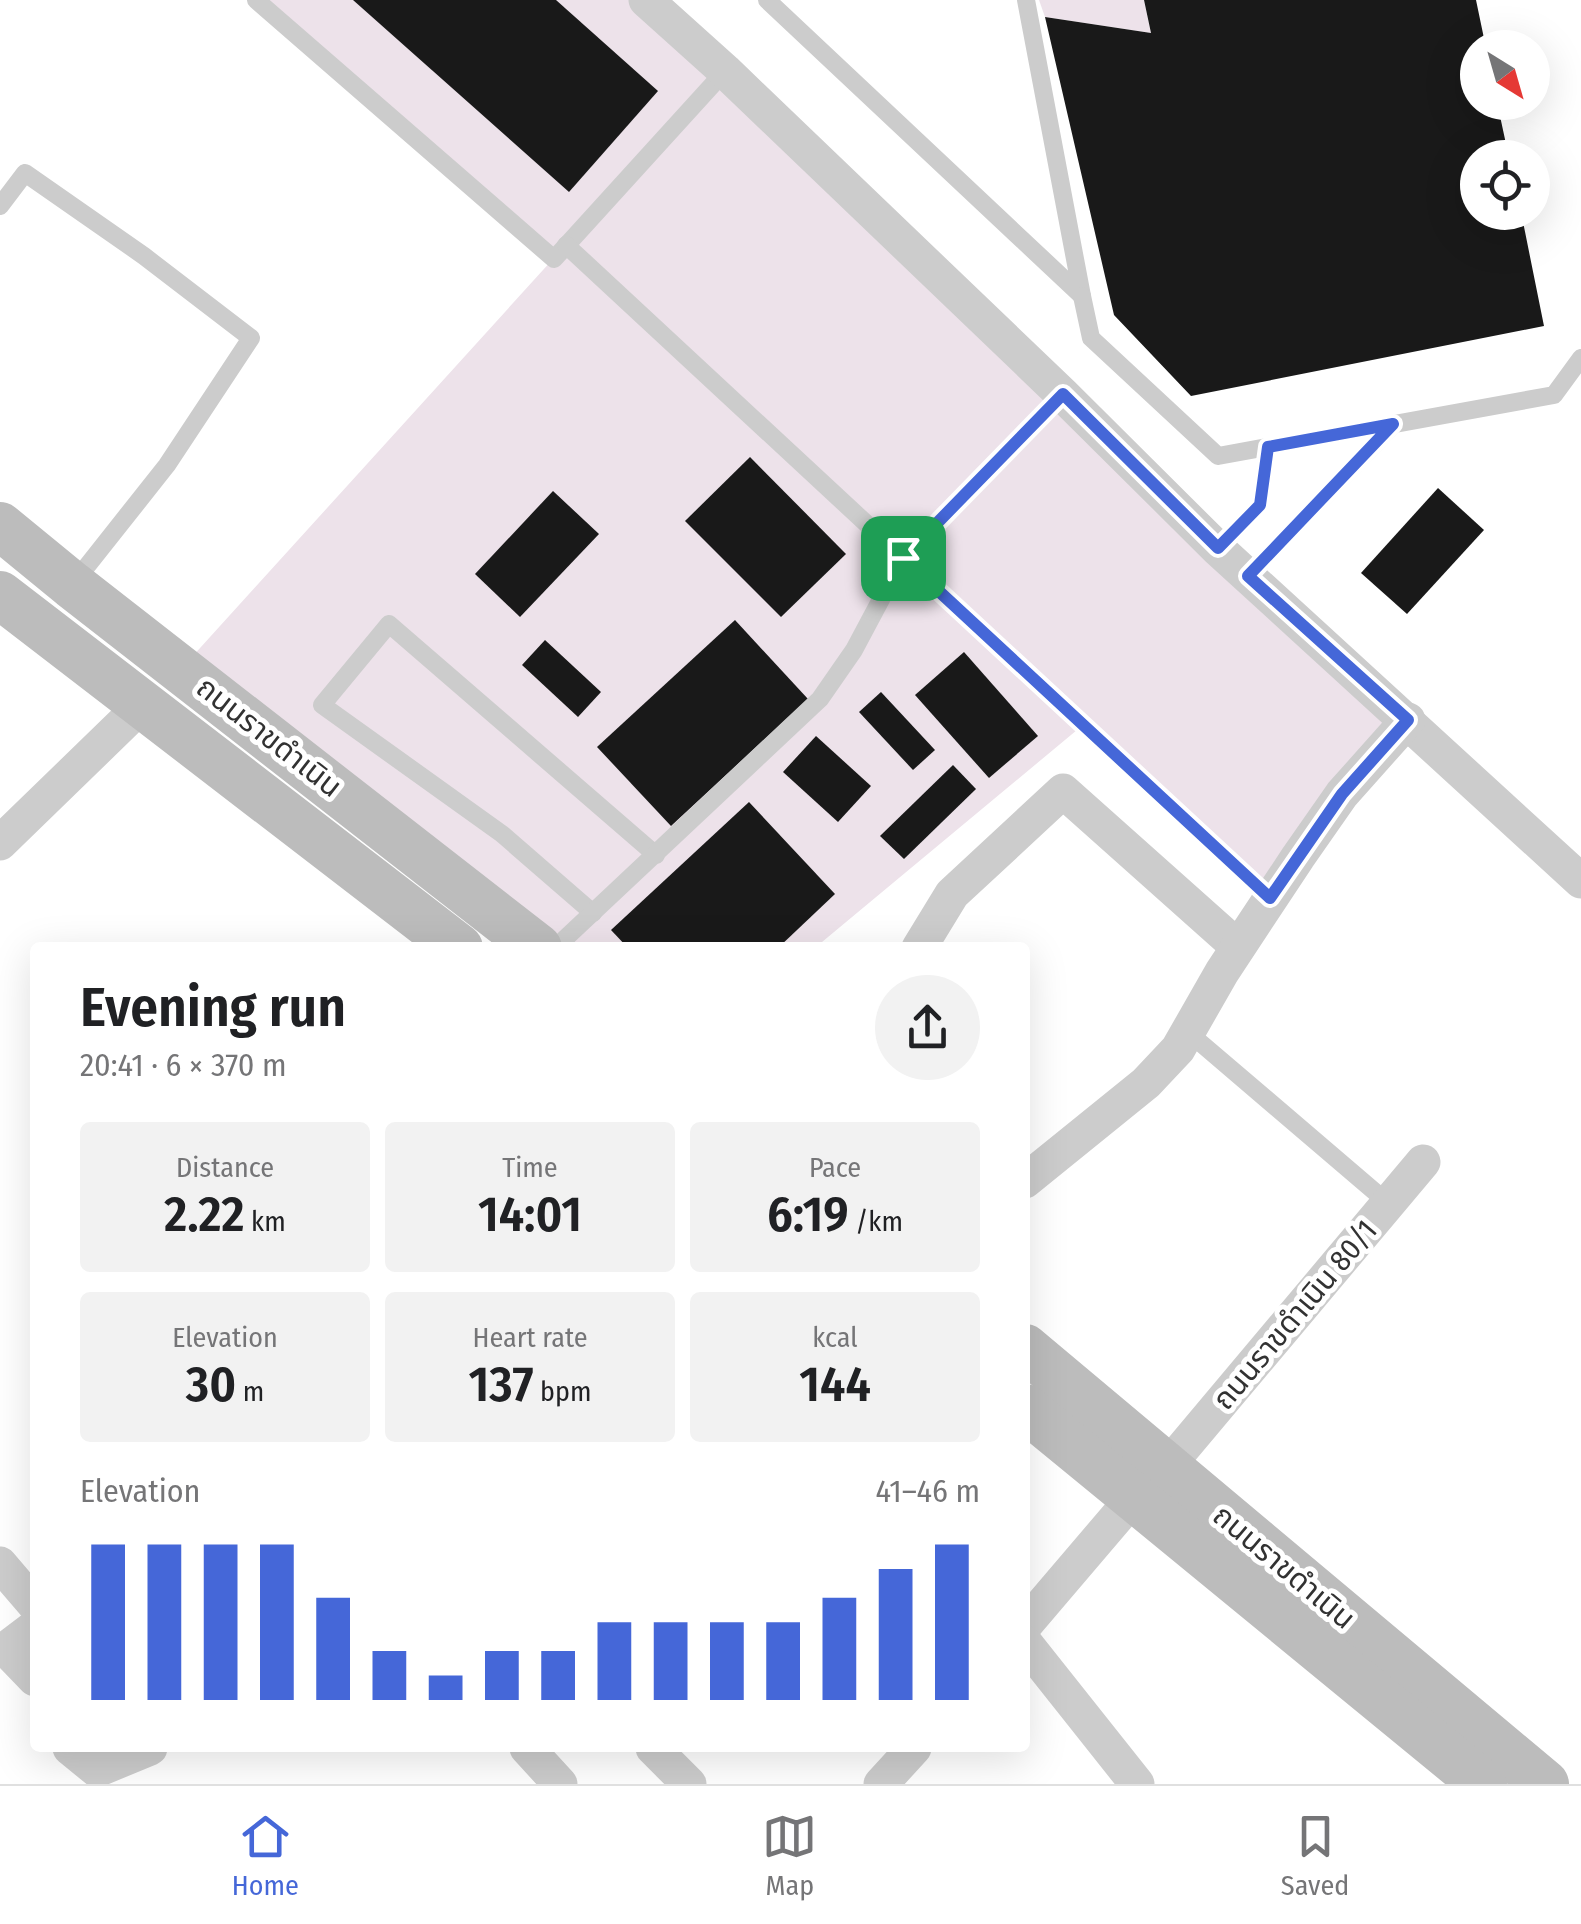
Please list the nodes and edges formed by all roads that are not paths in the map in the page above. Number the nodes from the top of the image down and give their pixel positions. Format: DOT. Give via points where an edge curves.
graph roads {
  1 [pos="256,0"];
  2 [pos="646,0"];
  3 [pos="767,0"];
  4 [pos="1026,0"];
  5 [pos="725,71"];
  6 [pos="0,206"];
  7 [pos="566,245"];
  8 [pos="1082,296"];
  9 [pos="1581,358"];
  10 [pos="1063,394"];
  11 [pos="1393,424"];
  12 [pos="1268,447"];
  13 [pos="0,526"];
  14 [pos="1218,548"];
  15 [pos="903,558"];
  16 [pos="1248,576"];
  17 [pos="72,585"];
  18 [pos="0,595"];
  19 [pos="143,704"];
  20 [pos="1408,720"];
  21 [pos="0,843"];
  22 [pos="656,856"];
  23 [pos="1581,880"];
  24 [pos="1270,898"];
  25 [pos="593,912"];
  26 [pos="451,942"];
  27 [pos="530,942"];
  28 [pos="561,942"];
  29 [pos="923,942"];
  30 [pos="1238,947"];
  31 [pos="1189,1033"];
  32 [pos="1423,1162"];
  33 [pos="1030,1177"];
  34 [pos="1388,1203"];
  35 [pos="1030,1353"];
  36 [pos="1030,1411"];
  37 [pos="1150,1483"];
  38 [pos="0,1564"];
  39 [pos="30,1599"];
  40 [pos="1030,1619"];
  41 [pos="30,1631"];
  42 [pos="1030,1649"];
  43 [pos="30,1674"];
  44 [pos="75,1752"];
  45 [pos="140,1752"];
  46 [pos="531,1752"];
  47 [pos="657,1752"];
  48 [pos="910,1752"];
  49 [pos="1474,1781"];
  50 [pos="560,1784"];
  51 [pos="688,1784"];
  52 [pos="881,1784"];
  53 [pos="1137,1784"];
  54 [pos="1545,1784"];
  1 -- 7 [label="lane" via="554,258"];
  2 -- 5 [label="street"];
  3 -- 8 [label="lane"];
  4 -- 8 [label="lane"];
  5 -- 7 [label="lane"];
  5 -- 10 [label="street"];
  6 -- 17 [label="lane" via="25,174 251,338 167,465"];
  7 -- 15 [label="lane"];
  8 -- 12 [label="lane" via="1091,338 1218,456"];
  9 -- 11 [label="lane" via="1554,396"];
  10 -- 14 [label="street"];
  10 -- 15 [label="lane"];
  11 -- 12 [label="lane"];
  11 -- 16 [label="lane"];
  12 -- 14 [label="lane" via="1260,505"];
  13 -- 17 [label="main road, ถนนราขดำเนิน"];
  14 -- 16 [label="street"];
  15 -- 22 [label="lane" via="820,699"];
  15 -- 24 [label="lane"];
  16 -- 20 [label="street"];
  17 -- 27 [label="main road, ถนนราขดำเนิน"];
  18 -- 19 [label="main road, ถนนราขดำเนิน"];
  19 -- 21 [label="street"];
  19 -- 26 [label="main road, ถนนราขดำเนิน"];
  20 -- 23 [label="street"];
  20 -- 24 [label="street" via="1342,794"];
  22 -- 25 [label="lane"];
  22 -- 25 [label="lane" via="389,624 322,705 502,834"];
  24 -- 30 [label="street"];
  25 -- 28 [label="lane"];
  29 -- 30 [label="street" via="952,894 1063,791"];
  30 -- 31 [label="street"];
  31 -- 33 [label="street" via="1146,1083"];
  31 -- 34 [label="lane"];
  32 -- 34 [label="street, ถนนราขดำเนิน 80/1"];
  34 -- 37 [label="street, ถนนราขดำเนิน 80/1"];
  35 -- 37 [label="main road, ถนนราขดำเนิน"];
  36 -- 37 [label="main road, ถนนราขดำเนิน"];
  37 -- 40 [label="street, ถนนราขดำเนิน 80/1"];
  37 -- 49 [label="main road, ถนนราขดำเนิน"];
  37 -- 54 [label="main road, ถนนราขดำเนิน"];
  38 -- 39 [label="street"];
  41 -- 43 [label="street" via="6,1648"];
  42 -- 53 [label="street"];
  44 -- 45 [label="street" via="97,1770"];
  46 -- 50 [label="street"];
  47 -- 51 [label="street"];
  48 -- 52 [label="street"];
}
